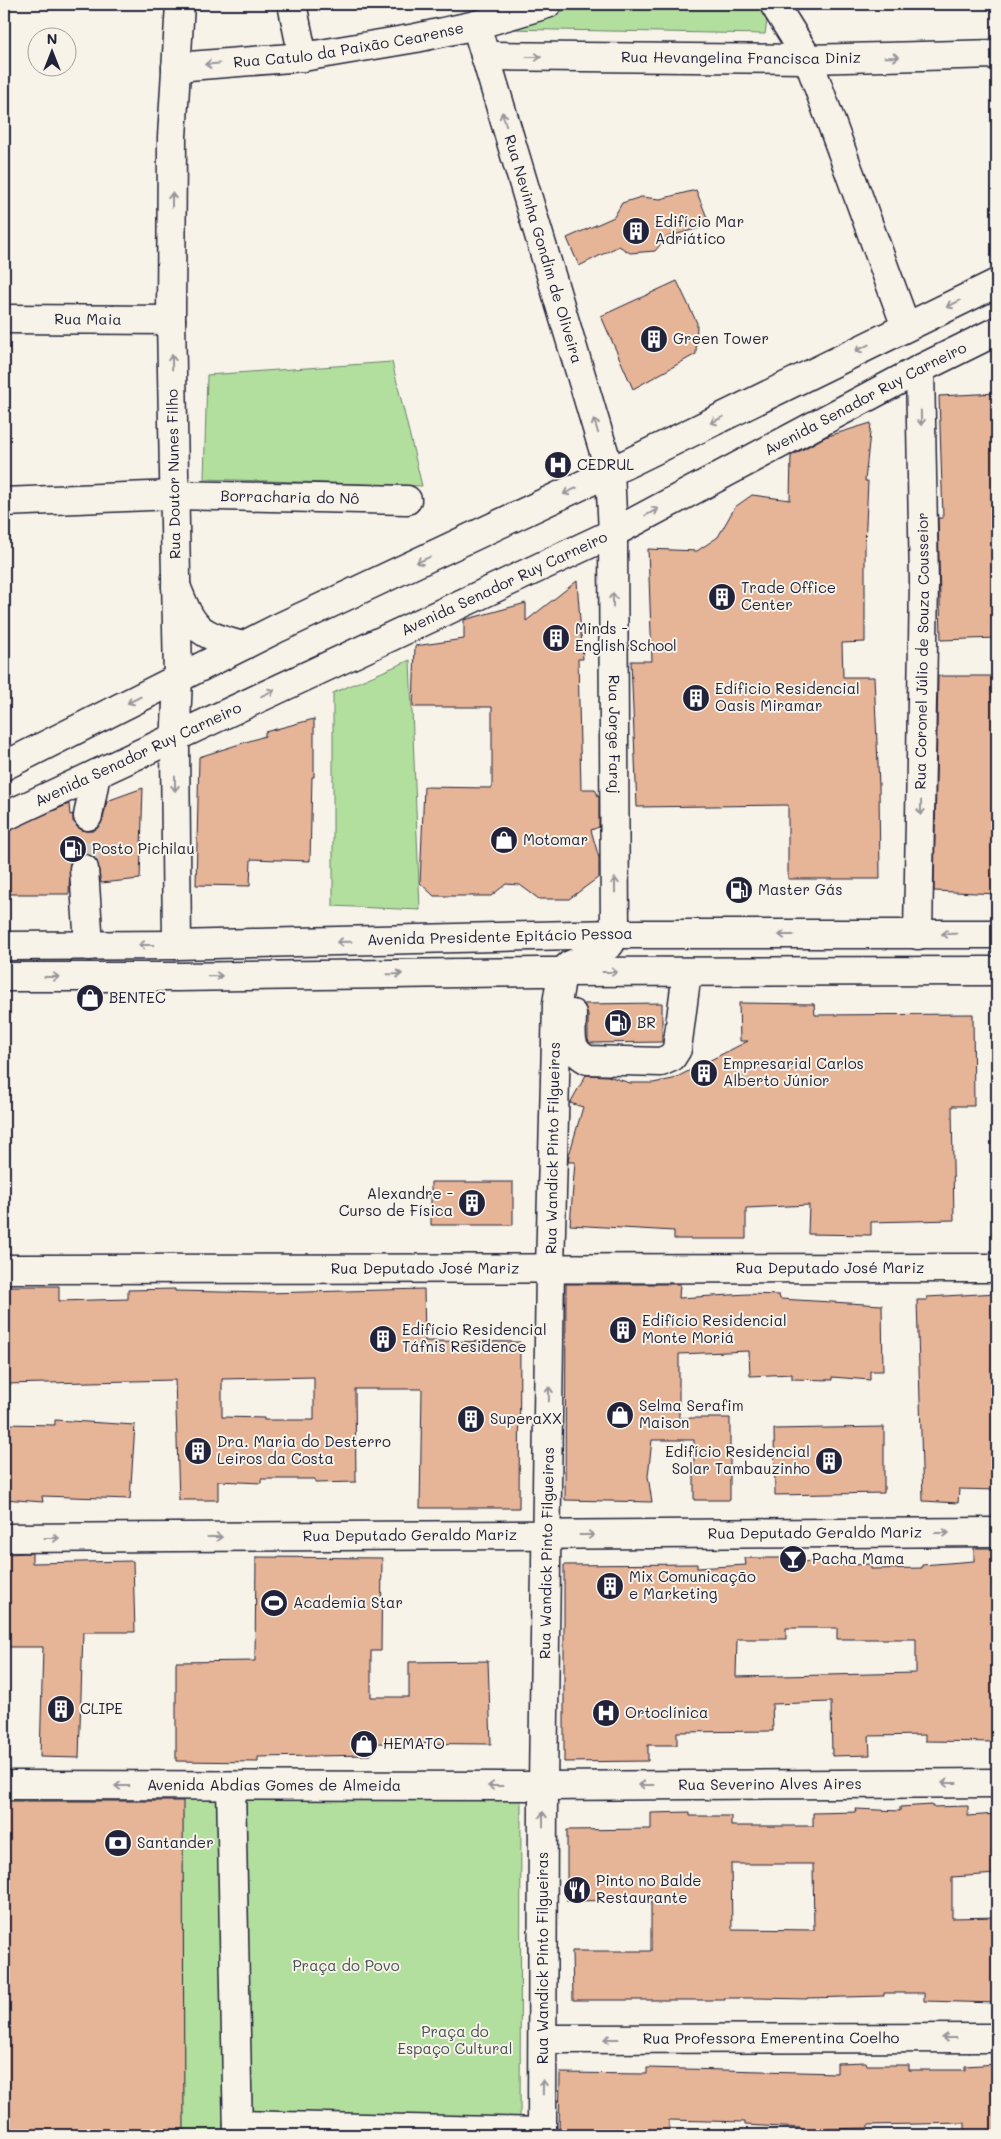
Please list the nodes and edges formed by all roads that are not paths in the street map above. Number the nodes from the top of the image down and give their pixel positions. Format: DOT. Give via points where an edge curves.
graph roads {
  1 [pos="180,4"];
  2 [pos="292,4"];
  3 [pos="547,4"];
  4 [pos="774,4"];
  5 [pos="476,25"];
  6 [pos="997,54"];
  7 [pos="485,56"];
  8 [pos="303,57"];
  9 [pos="808,59"];
  10 [pos="176,67"];
  11 [pos="997,283"];
  12 [pos="4,319"];
  13 [pos="171,320"];
  14 [pos="906,327"];
  15 [pos="997,331"];
  16 [pos="920,369"];
  17 [pos="610,472"];
  18 [pos="174,495"];
  19 [pos="407,500"];
  20 [pos="4,502"];
  21 [pos="613,533"];
  22 [pos="176,586"];
  23 [pos="242,646"];
  24 [pos="178,678"];
  25 [pos="176,736"];
  26 [pos="4,766"];
  27 [pos="96,774"];
  28 [pos="88,816"];
  29 [pos="4,817"];
  30 [pos="84,869"];
  31 [pos="615,934"];
  32 [pos="997,934"];
  33 [pos="918,935"];
  34 [pos="539,937"];
  35 [pos="177,945"];
  36 [pos="4,946"];
  37 [pos="89,946"];
  38 [pos="997,971"];
  39 [pos="558,972"];
  40 [pos="687,972"];
  41 [pos="4,976"];
  42 [pos="550,1268"];
  43 [pos="997,1268"];
  44 [pos="4,1269"];
  45 [pos="997,1532"];
  46 [pos="548,1536"];
  47 [pos="4,1538"];
  48 [pos="997,1783"];
  49 [pos="4,1785"];
  50 [pos="232,1786"];
  51 [pos="544,1786"];
  52 [pos="997,2038"];
  53 [pos="544,2039"];
  54 [pos="238,2130"];
  55 [pos="542,2134"];
  1 -- 10 [label="street, Rua Doutor Nunes Filho"];
  2 -- 8 [label="street"];
  3 -- 5 [label="street, Rua Catulo da Paixão Cearense"];
  4 -- 9 [label="street"];
  5 -- 7 [label="street, Rua Nevinha Gondim de Oliveira"];
  5 -- 8 [label="street, Rua Catulo da Paixão Cearense"];
  9 -- 6 [label="street, Rua Hevangelina Francisca Diniz, one-way"];
  7 -- 9 [label="street, Rua Hevangelina Francisca Diniz, one-way"];
  17 -- 7 [label="street, Rua Nevinha Gondim de Oliveira, one-way"];
  8 -- 10 [label="street, Rua Catulo da Paixão Cearense, one-way"];
  9 -- 14 [label="street"];
  13 -- 10 [label="street, Rua Doutor Nunes Filho, one-way" via="172,137"];
  11 -- 14 [label="street, one-way"];
  12 -- 13 [label="street, Rua Maia"];
  18 -- 13 [label="street, Rua Doutor Nunes Filho, one-way"];
  14 -- 17 [label="street, one-way"];
  15 -- 16 [label="street, Avenida Senador Ruy Carneiro"];
  21 -- 16 [label="street, Avenida Senador Ruy Carneiro, one-way"];
  16 -- 33 [label="street, Rua Coronel Júlio de Souza Cousseior, one-way" via="924,583"];
  17 -- 21 [label="street, Rua Nevinha Gondim de Oliveira"];
  17 -- 23 [label="street, one-way"];
  18 -- 19 [label="street, Borracharia do Nô"];
  18 -- 20 [label="street, Borracharia do Nô"];
  18 -- 22 [label="street, Rua Doutor Nunes Filho"];
  25 -- 21 [label="street, Avenida Senador Ruy Carneiro, one-way"];
  31 -- 21 [label="street, Rua Jorge Faraj, one-way"];
  22 -- 23 [label="street" via="188,615 201,631 210,637"];
  22 -- 24 [label="street, Rua Doutor Nunes Filho"];
  23 -- 24 [label="street"];
  24 -- 25 [label="street, Rua Doutor Nunes Filho"];
  24 -- 26 [label="street, one-way"];
  25 -- 27 [label="street, Avenida Senador Ruy Carneiro"];
  25 -- 35 [label="street, Rua Doutor Nunes Filho, one-way"];
  27 -- 28 [label="street"];
  27 -- 29 [label="street, Avenida Senador Ruy Carneiro"];
  30 -- 37 [label="street"];
  33 -- 31 [label="street, Avenida Presidente Epitácio Pessoa, one-way"];
  31 -- 34 [label="street, Avenida Presidente Epitácio Pessoa"];
  31 -- 39 [label="street" via="610,944 593,956"];
  32 -- 33 [label="street, Avenida Presidente Epitácio Pessoa, one-way"];
  34 -- 35 [label="street, Avenida Presidente Epitácio Pessoa, one-way"];
  34 -- 39 [label="street"];
  35 -- 37 [label="street, Avenida Presidente Epitácio Pessoa, one-way"];
  36 -- 37 [label="street, Avenida Presidente Epitácio Pessoa"];
  38 -- 40 [label="street"];
  39 -- 40 [label="street, one-way"];
  39 -- 40 [label="street" via="572,1046 578,1055 588,1060 661,1062 672,1057 677,1049"];
  41 -- 39 [label="street, one-way"];
  39 -- 42 [label="street, Rua Wandick Pinto Filgueiras"];
  42 -- 43 [label="street, Rua Deputado José Mariz"];
  42 -- 44 [label="street, Rua Deputado José Mariz"];
  46 -- 42 [label="street, Rua Wandick Pinto Filgueiras, one-way"];
  46 -- 45 [label="street, Rua Deputado Geraldo Mariz, one-way"];
  47 -- 46 [label="street, Rua Deputado Geraldo Mariz, one-way"];
  46 -- 51 [label="street, Rua Wandick Pinto Filgueiras"];
  48 -- 51 [label="street, Rua Severino Alves Aires, one-way"];
  50 -- 49 [label="street, Avenida Abdias Gomes de Almeida, one-way"];
  51 -- 50 [label="street, Avenida Abdias Gomes de Almeida, one-way"];
  50 -- 54 [label="street"];
  53 -- 51 [label="street, Rua Wandick Pinto Filgueiras, one-way"];
  52 -- 53 [label="street, Rua Professora Emerentina Coelho, one-way"];
  55 -- 53 [label="street, Rua Wandick Pinto Filgueiras, one-way"];
  54 -- 55 [label="street"];
}
